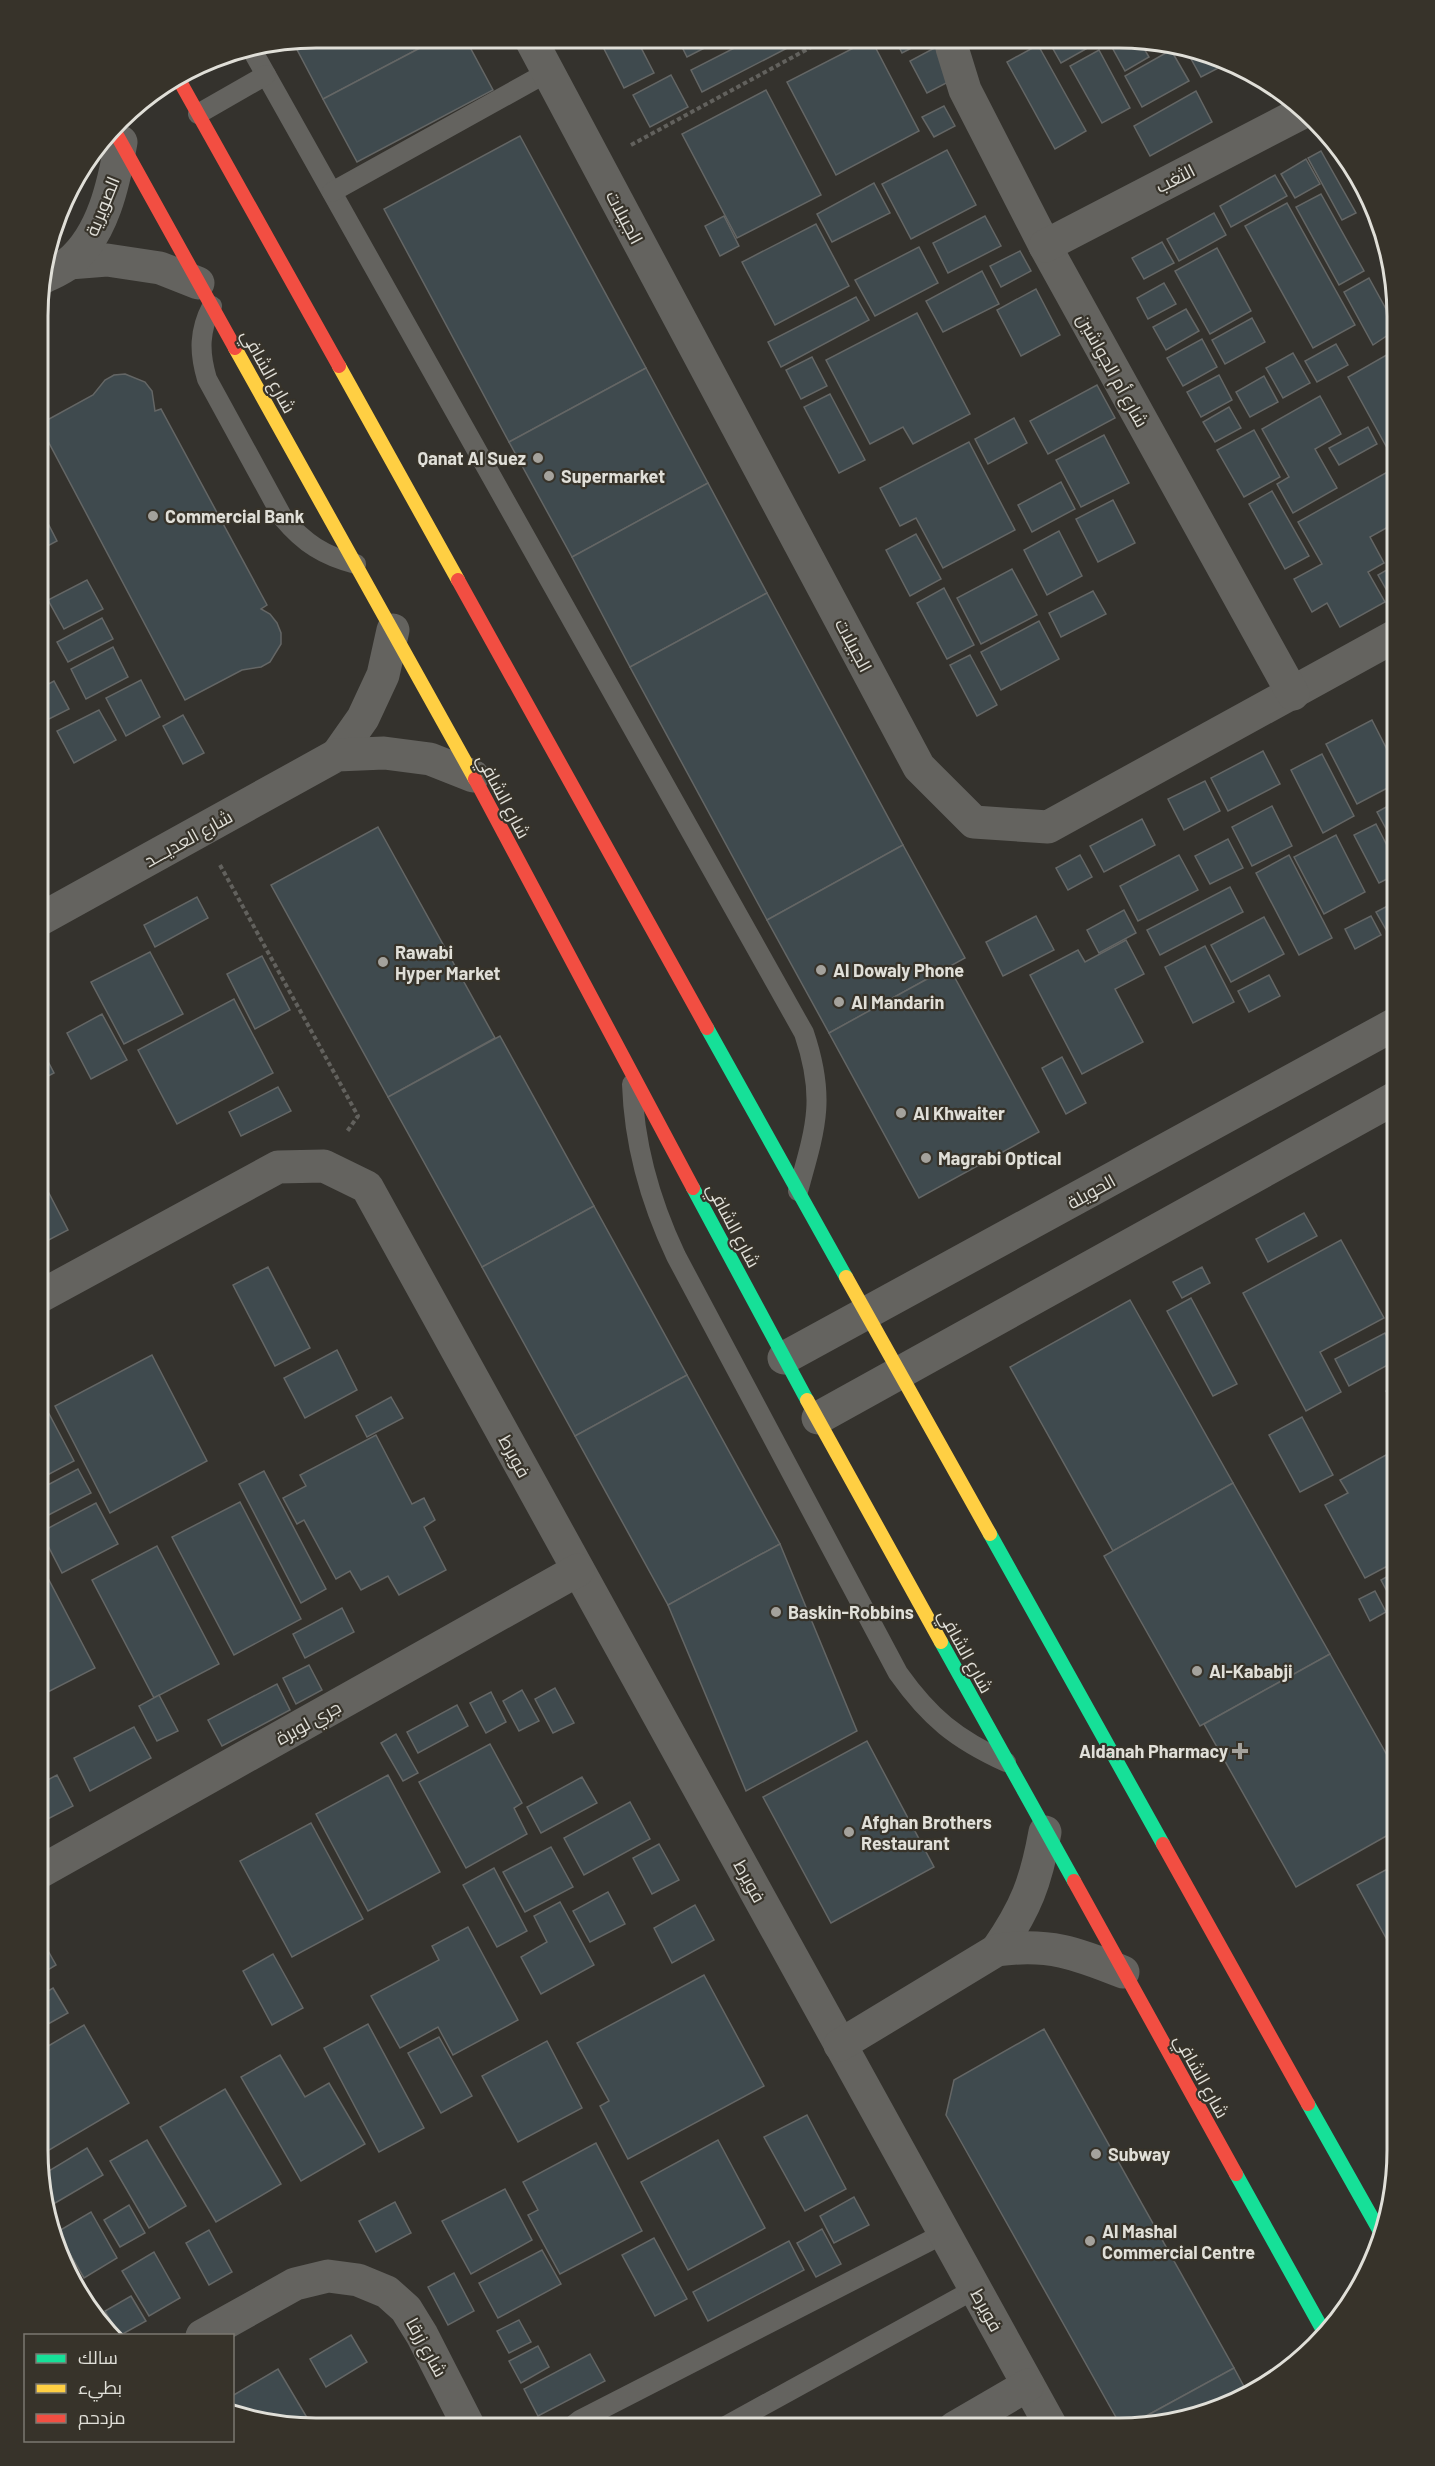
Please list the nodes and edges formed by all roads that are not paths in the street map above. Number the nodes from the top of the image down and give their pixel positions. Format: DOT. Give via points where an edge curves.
graph roads {
  1 [pos="535,48"];
  2 [pos="952,48"];
  3 [pos="255,55"];
  4 [pos="548,72"];
  5 [pos="266,75"];
  6 [pos="182,84"];
  7 [pos="198,114"];
  8 [pos="1297,115"];
  9 [pos="118,136"];
  10 [pos="332,192"];
  11 [pos="1045,246"];
  12 [pos="69,263"];
  13 [pos="51,273"];
  14 [pos="205,294"];
  15 [pos="356,564"];
  16 [pos="393,630"];
  17 [pos="1387,641"];
  18 [pos="1293,694"];
  19 [pos="337,755"];
  20 [pos="473,776"];
  21 [pos="48,915"];
  22 [pos="1387,1028"];
  23 [pos="632,1072"];
  24 [pos="1387,1102"];
  25 [pos="798,1191"];
  26 [pos="48,1292"];
  27 [pos="867,1314"];
  28 [pos="784,1358"];
  29 [pos="901,1373"];
  30 [pos="818,1418"];
  31 [pos="578,1570"];
  32 [pos="1006,1762"];
  33 [pos="1045,1832"];
  34 [pos="48,1867"];
  35 [pos="997,1950"];
  36 [pos="1123,1972"];
  37 [pos="840,2045"];
  38 [pos="1376,2225"];
  39 [pos="945,2233"];
  40 [pos="975,2289"];
  41 [pos="1321,2327"];
  42 [pos="206,2334"];
  43 [pos="1028,2385"];
  44 [pos="464,2418"];
  45 [pos="584,2418"];
  46 [pos="740,2418"];
  47 [pos="971,2418"];
  48 [pos="1046,2418"];
  1 -- 4 [label="street, الجبيلات"];
  2 -- 11 [label="street, شارع أم الجواشين" via="965,90"];
  3 -- 5 [label="lane"];
  4 -- 10 [label="lane"];
  4 -- 18 [label="street, الجبيلات" via="919,767 974,822 1048,827"];
  5 -- 7 [label="lane"];
  5 -- 10 [label="lane"];
  6 -- 7 [label="main road"];
  7 -- 25 [label="main road"];
  8 -- 11 [label="street, الثغب"];
  9 -- 12 [label="street, الصويرية" via="114,185 93,234"];
  9 -- 14 [label="main road, شارع الشافي"];
  10 -- 25 [label="lane" via="804,1033 818,1087 817,1114"];
  11 -- 18 [label="street, شارع أم الجواشين"];
  12 -- 13 [label="street, الصويرية"];
  12 -- 14 [label="street, الصويرية" via="107,260 160,268"];
  14 -- 15 [label="main road, شارع الشافي"];
  14 -- 15 [label="lane" via="201,358 207,379 283,518 315,549"];
  15 -- 16 [label="main road, شارع الشافي"];
  16 -- 19 [label="street, شارع العديـــد" via="378,686 363,718"];
  16 -- 20 [label="main road, شارع الشافي"];
  17 -- 18 [label="street, الجبيلات"];
  19 -- 20 [label="street, شارع العديـــد" via="384,753 430,759"];
  19 -- 21 [label="street, شارع العديـــد"];
  20 -- 23 [label="main road, شارع الشافي"];
  22 -- 27 [label="street, الحويلة"];
  23 -- 28 [label="main road, شارع الشافي"];
  23 -- 32 [label="lane" via="638,1148 660,1221 898,1673 919,1702 945,1727"];
  24 -- 29 [label="street"];
  25 -- 27 [label="main road"];
  26 -- 31 [label="street, فويرط" via="278,1167 324,1166 367,1187"];
  27 -- 28 [label="street, الحويلة"];
  27 -- 29 [label="main road"];
  28 -- 30 [label="main road, شارع الشافي"];
  29 -- 30 [label="street"];
  29 -- 38 [label="main road"];
  30 -- 32 [label="main road, شارع الشافي"];
  31 -- 34 [label="street, جري لوبرة"];
  31 -- 37 [label="street, فويرط"];
  32 -- 33 [label="main road, شارع الشافي"];
  33 -- 35 [label="street" via="1039,1867 1027,1901"];
  33 -- 36 [label="main road, شارع الشافي"];
  35 -- 36 [label="street" via="1052,1948"];
  35 -- 37 [label="street"];
  36 -- 41 [label="main road, شارع الشافي"];
  37 -- 39 [label="street, فويرط"];
  39 -- 40 [label="street, فويرط"];
  39 -- 45 [label="lane"];
  40 -- 43 [label="street, فويرط"];
  40 -- 46 [label="lane"];
  42 -- 44 [label="street, شارع زرقا" via="295,2284 328,2276 358,2280 387,2292 406,2309"];
  43 -- 47 [label="street"];
  43 -- 48 [label="street, فويرط"];
}
